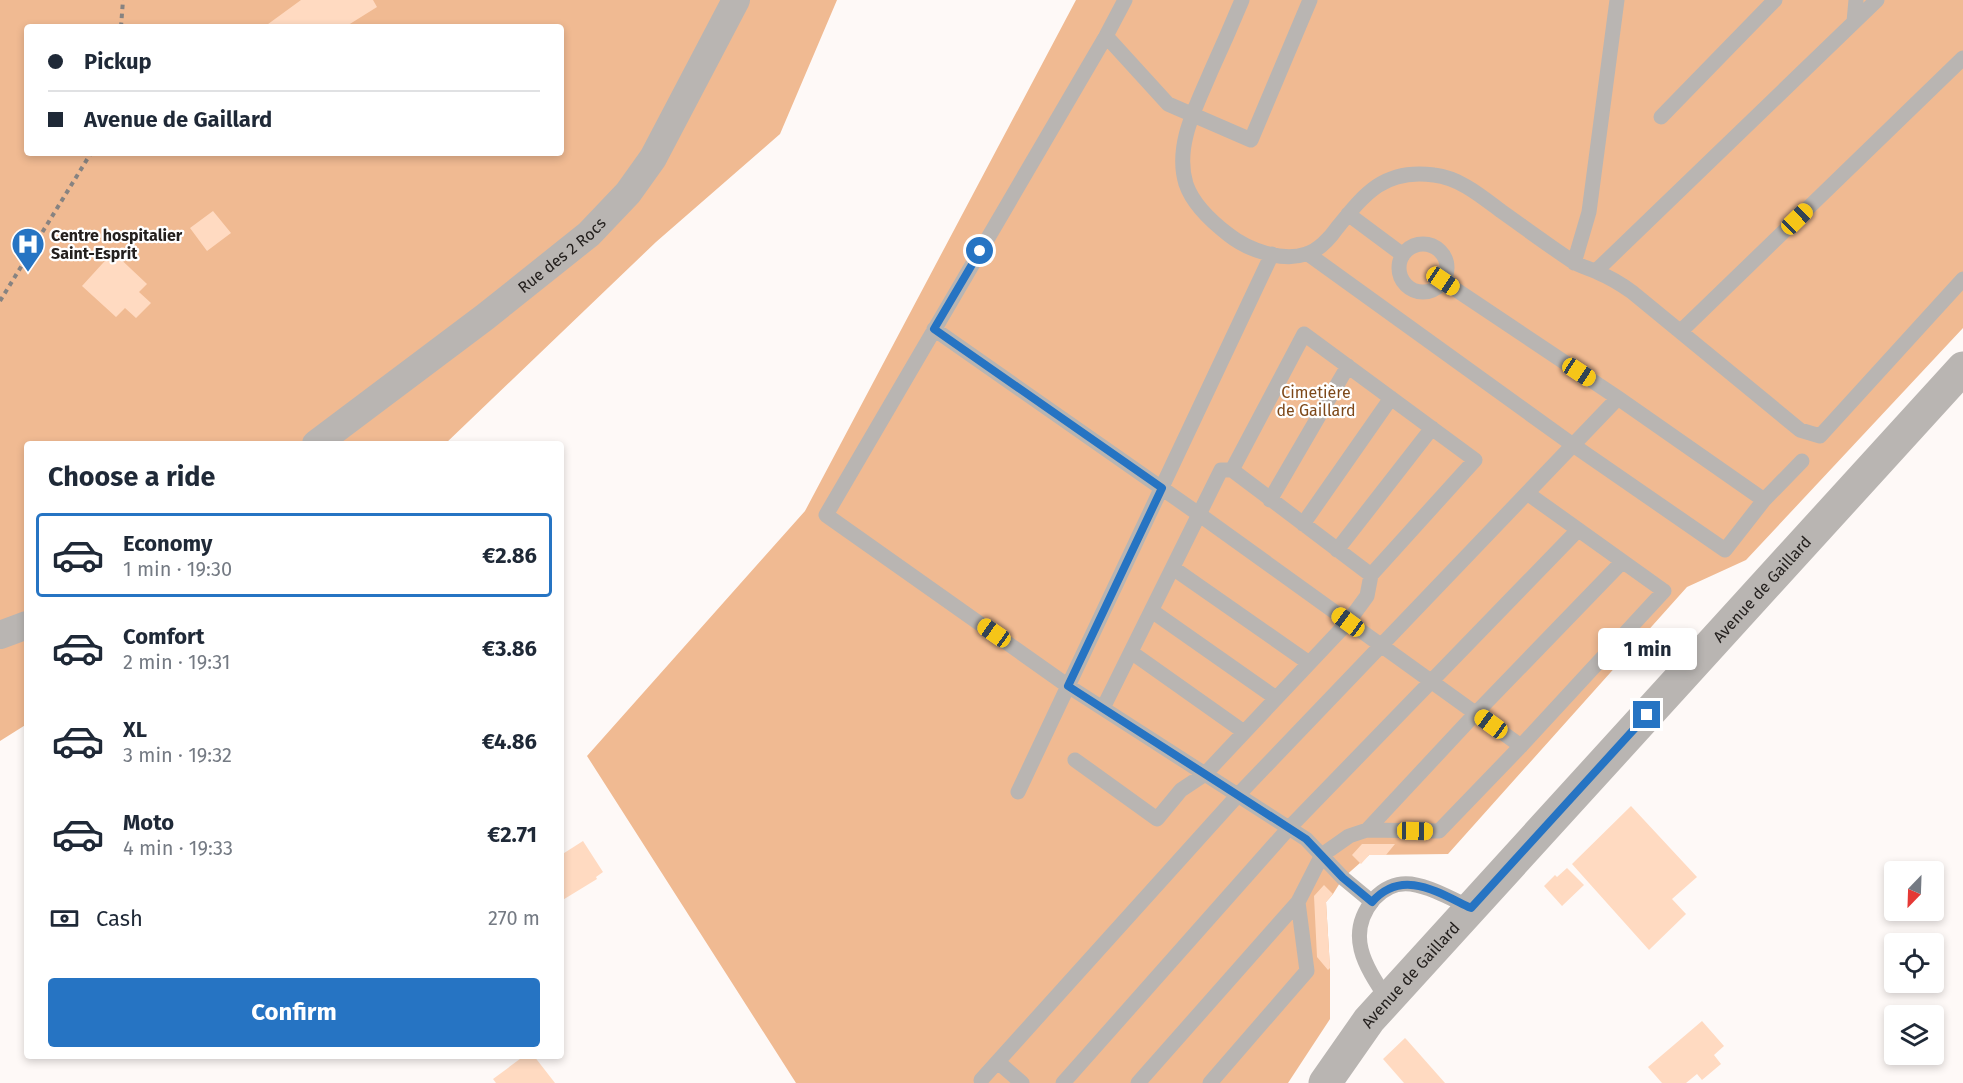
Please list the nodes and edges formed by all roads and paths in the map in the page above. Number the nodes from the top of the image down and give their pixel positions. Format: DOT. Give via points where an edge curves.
graph roads {
  1 [pos="123,0"];
  2 [pos="736,0"];
  3 [pos="1125,0"];
  4 [pos="1242,0"];
  5 [pos="1310,0"];
  6 [pos="1617,0"];
  7 [pos="1775,0"];
  8 [pos="1856,0"];
  9 [pos="1877,0"];
  10 [pos="1854,22"];
  11 [pos="121,24"];
  12 [pos="1106,36"];
  13 [pos="1963,58"];
  14 [pos="1192,116"];
  15 [pos="1661,117"];
  16 [pos="89,156"];
  17 [pos="1348,214"];
  18 [pos="1272,254"];
  19 [pos="1308,254"];
  20 [pos="1403,255"];
  21 [pos="1574,264"];
  22 [pos="1596,271"];
  23 [pos="1963,279"];
  24 [pos="1443,281"];
  25 [pos="0,301"];
  26 [pos="934,329"];
  27 [pos="1681,331"];
  28 [pos="1348,366"];
  29 [pos="1963,368"];
  30 [pos="1391,398"];
  31 [pos="1618,398"];
  32 [pos="1432,428"];
  33 [pos="320,441"];
  34 [pos="1573,445"];
  35 [pos="1802,461"];
  36 [pos="1232,470"];
  37 [pos="1162,488"];
  38 [pos="1527,493"];
  39 [pos="1270,500"];
  40 [pos="1764,500"];
  41 [pos="1200,515"];
  42 [pos="1303,524"];
  43 [pos="1578,530"];
  44 [pos="1337,550"];
  45 [pos="1623,562"];
  46 [pos="1173,568"];
  47 [pos="1371,575"];
  48 [pos="1152,611"];
  49 [pos="1348,622"];
  50 [pos="24,626"];
  51 [pos="0,635"];
  52 [pos="1380,645"];
  53 [pos="1131,652"];
  54 [pos="1309,663"];
  55 [pos="1431,682"];
  56 [pos="1068,686"];
  57 [pos="1276,698"];
  58 [pos="1103,708"];
  59 [pos="1476,713"];
  60 [pos="1244,732"];
  61 [pos="1521,746"];
  62 [pos="1075,760"];
  63 [pos="1205,774"];
  64 [pos="1018,792"];
  65 [pos="1238,795"];
  66 [pos="1289,828"];
  67 [pos="1367,830"];
  68 [pos="1323,855"];
  69 [pos="1298,902"];
  70 [pos="1372,902"];
  71 [pos="1471,908"];
  72 [pos="1387,999"];
  73 [pos="999,1062"];
  74 [pos="981,1080"];
  75 [pos="1022,1083"];
  76 [pos="1063,1083"];
  77 [pos="1138,1083"];
  78 [pos="1210,1083"];
  79 [pos="1325,1083"];
  1 -- 11 [label="path"];
  2 -- 33 [label="street, Rue des 2 Rocs" via="653,158 589,234"];
  3 -- 12 [label="lane"];
  4 -- 14 [label="lane"];
  5 -- 14 [label="lane" via="1251,140"];
  6 -- 21 [label="lane" via="1589,212"];
  7 -- 15 [label="lane"];
  8 -- 10 [label="lane"];
  9 -- 10 [label="lane"];
  10 -- 22 [label="lane"];
  12 -- 14 [label="lane" via="1168,104"];
  12 -- 26 [label="lane"];
  13 -- 27 [label="lane"];
  14 -- 18 [label="lane" via="1183,170 1192,197 1234,239"];
  16 -- 25 [label="path"];
  17 -- 19 [label="lane" via="1333,234"];
  17 -- 20 [label="lane"];
  17 -- 21 [label="lane" via="1391,177 1436,175 1480,195"];
  18 -- 19 [label="lane"];
  18 -- 37 [label="lane"];
  19 -- 34 [label="lane"];
  20 -- 24 [label="lane" via="1399,268 1410,288 1424,292"];
  20 -- 24 [label="lane" via="1416,245 1437,248 1446,260"];
  21 -- 22 [label="lane"];
  22 -- 27 [label="lane" via="1632,292"];
  23 -- 27 [label="lane" via="1820,436 1800,430"];
  24 -- 31 [label="lane"];
  26 -- 37 [label="lane"];
  26 -- 56 [label="lane" via="826,515"];
  28 -- 30 [label="lane"];
  28 -- 36 [label="lane" via="1304,334"];
  28 -- 39 [label="lane"];
  29 -- 71 [label="street, Avenue de Gaillard"];
  30 -- 32 [label="lane"];
  30 -- 42 [label="lane"];
  31 -- 34 [label="lane"];
  31 -- 40 [label="lane"];
  32 -- 44 [label="lane"];
  32 -- 47 [label="lane" via="1475,459"];
  34 -- 38 [label="lane"];
  34 -- 40 [label="lane" via="1725,550"];
  35 -- 40 [label="lane"];
  36 -- 39 [label="lane"];
  36 -- 41 [label="lane" via="1221,470"];
  37 -- 41 [label="lane"];
  37 -- 56 [label="lane"];
  38 -- 43 [label="lane"];
  38 -- 52 [label="lane"];
  39 -- 42 [label="lane"];
  41 -- 46 [label="lane"];
  41 -- 49 [label="lane"];
  42 -- 44 [label="lane"];
  43 -- 45 [label="lane"];
  43 -- 55 [label="lane"];
  44 -- 47 [label="lane"];
  45 -- 59 [label="lane"];
  45 -- 61 [label="lane" via="1664,591"];
  46 -- 48 [label="lane"];
  46 -- 54 [label="lane"];
  47 -- 49 [label="lane" via="1367,596"];
  48 -- 53 [label="lane"];
  48 -- 57 [label="lane"];
  49 -- 52 [label="lane"];
  49 -- 54 [label="lane"];
  50 -- 51 [label="street"];
  52 -- 55 [label="lane"];
  52 -- 65 [label="lane"];
  53 -- 58 [label="lane"];
  53 -- 60 [label="lane"];
  54 -- 57 [label="lane"];
  55 -- 59 [label="lane"];
  55 -- 66 [label="lane"];
  56 -- 58 [label="lane"];
  56 -- 64 [label="lane"];
  57 -- 60 [label="lane"];
  58 -- 63 [label="lane"];
  59 -- 61 [label="lane"];
  59 -- 67 [label="lane"];
  60 -- 63 [label="lane"];
  61 -- 67 [label="lane" via="1439,831"];
  62 -- 63 [label="lane" via="1157,819 1181,790"];
  63 -- 65 [label="lane"];
  65 -- 66 [label="lane"];
  65 -- 73 [label="lane"];
  66 -- 68 [label="lane"];
  66 -- 76 [label="lane"];
  67 -- 68 [label="lane" via="1349,836"];
  68 -- 69 [label="lane"];
  68 -- 70 [label="lane"];
  69 -- 77 [label="lane"];
  69 -- 78 [label="lane" via="1307,971"];
  70 -- 71 [label="lane" via="1393,886 1409,884"];
  70 -- 72 [label="lane" via="1360,926 1360,947 1372,977"];
  71 -- 72 [label="street, Avenue de Gaillard"];
  72 -- 79 [label="street, Avenue de Gaillard"];
  73 -- 74 [label="lane"];
  73 -- 75 [label="lane"];
}
